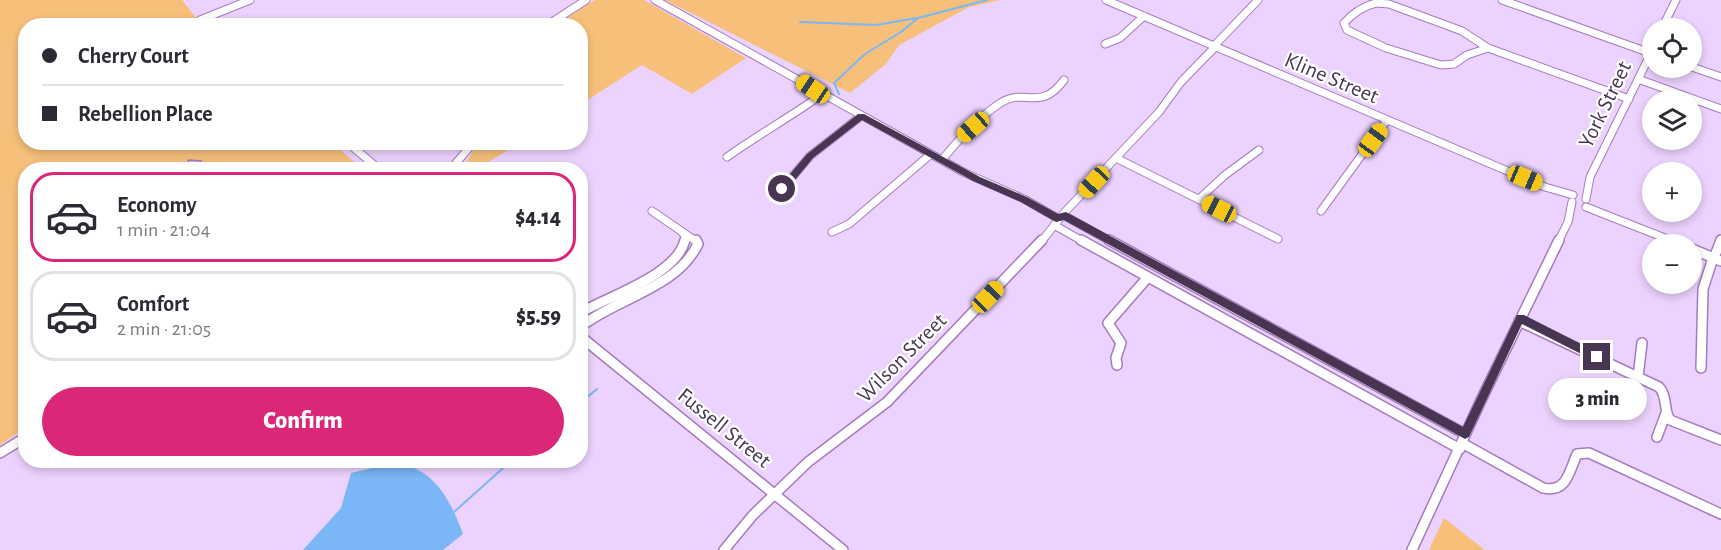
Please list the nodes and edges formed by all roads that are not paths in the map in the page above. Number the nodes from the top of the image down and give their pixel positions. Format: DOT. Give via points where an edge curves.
graph roads {
  1 [pos="250,0"];
  2 [pos="586,0"];
  3 [pos="655,0"];
  4 [pos="1106,0"];
  5 [pos="1258,0"];
  6 [pos="1502,0"];
  7 [pos="1676,0"];
  8 [pos="1144,16"];
  9 [pos="212,18"];
  10 [pos="558,18"];
  11 [pos="1667,18"];
  12 [pos="1105,44"];
  13 [pos="1215,47"];
  14 [pos="1488,48"];
  15 [pos="1642,49"];
  16 [pos="1642,71"];
  17 [pos="1702,71"];
  18 [pos="1721,78"];
  19 [pos="1638,79"];
  20 [pos="1064,80"];
  21 [pos="822,95"];
  22 [pos="1629,99"];
  23 [pos="1721,109"];
  24 [pos="861,116"];
  25 [pos="1387,120"];
  26 [pos="357,150"];
  27 [pos="467,150"];
  28 [pos="1258,150"];
  29 [pos="930,154"];
  30 [pos="727,157"];
  31 [pos="1116,158"];
  32 [pos="942,160"];
  33 [pos="371,162"];
  34 [pos="457,162"];
  35 [pos="1590,177"];
  36 [pos="782,189"];
  37 [pos="1572,198"];
  38 [pos="1199,199"];
  39 [pos="1586,203"];
  40 [pos="652,211"];
  41 [pos="1322,211"];
  42 [pos="1059,220"];
  43 [pos="1568,222"];
  44 [pos="681,231"];
  45 [pos="832,232"];
  46 [pos="1656,234"];
  47 [pos="1278,239"];
  48 [pos="1721,240"];
  49 [pos="1702,253"];
  50 [pos="1716,259"];
  51 [pos="1148,277"];
  52 [pos="588,309"];
  53 [pos="1520,320"];
  54 [pos="588,321"];
  55 [pos="588,342"];
  56 [pos="1642,343"];
  57 [pos="1117,365"];
  58 [pos="1701,368"];
  59 [pos="1638,377"];
  60 [pos="1666,413"];
  61 [pos="1657,436"];
  62 [pos="1721,440"];
  63 [pos="18,442"];
  64 [pos="1462,442"];
  65 [pos="0,453"];
  66 [pos="774,494"];
  67 [pos="1721,514"];
  68 [pos="724,550"];
  69 [pos="843,550"];
  70 [pos="1412,550"];
  1 -- 9 [label="street"];
  2 -- 10 [label="street"];
  3 -- 21 [label="street"];
  4 -- 8 [label="street, Kline Street"];
  5 -- 13 [label="street, Wilson Street"];
  6 -- 15 [label="street"];
  7 -- 11 [label="street"];
  8 -- 12 [label="street" via="1122,37"];
  8 -- 13 [label="street, Kline Street"];
  13 -- 25 [label="street, Kline Street"];
  13 -- 31 [label="street, Wilson Street"];
  14 -- 14 [label="street" via="1454,64 1442,65 1364,39 1347,30 1344,23 1368,4 1383,2 1458,29"];
  14 -- 22 [label="street"];
  16 -- 19 [label="street, York Street"];
  17 -- 18 [label="street"];
  19 -- 22 [label="street, York Street"];
  19 -- 23 [label="street"];
  20 -- 32 [label="street" via="1058,90 1042,98 1003,101 958,140"];
  21 -- 24 [label="street"];
  21 -- 30 [label="street"];
  22 -- 35 [label="street, York Street"];
  24 -- 29 [label="street"];
  24 -- 36 [label="street" via="810,156"];
  25 -- 37 [label="street, Kline Street"];
  25 -- 41 [label="street"];
  26 -- 33 [label="street"];
  27 -- 34 [label="street"];
  28 -- 38 [label="street"];
  29 -- 32 [label="street"];
  29 -- 45 [label="street" via="849,224"];
  31 -- 38 [label="street"];
  31 -- 42 [label="street, Wilson Street"];
  32 -- 42 [label="street"];
  35 -- 37 [label="street, York Street"];
  35 -- 39 [label="street, York Street"];
  37 -- 39 [label="street, Kline Street"];
  37 -- 43 [label="street"];
  38 -- 47 [label="street"];
  39 -- 43 [label="street"];
  39 -- 46 [label="street"];
  40 -- 44 [label="street"];
  42 -- 51 [label="street"];
  42 -- 64 [label="street"];
  42 -- 66 [label="street, Wilson Street" via="887,402 820,451"];
  43 -- 53 [label="street"];
  44 -- 52 [label="street" via="686,237 685,245 666,266"];
  44 -- 54 [label="street" via="698,244 682,267"];
  48 -- 50 [label="street"];
  49 -- 50 [label="street"];
  50 -- 58 [label="street" via="1703,289"];
  51 -- 57 [label="street" via="1108,323 1121,343"];
  51 -- 64 [label="street"];
  53 -- 59 [label="street"];
  53 -- 64 [label="street"];
  55 -- 66 [label="street, Fussell Street"];
  56 -- 59 [label="street"];
  59 -- 60 [label="street" via="1663,391"];
  60 -- 61 [label="street"];
  60 -- 62 [label="street" via="1672,421"];
  63 -- 65 [label="street"];
  64 -- 67 [label="street" via="1544,488 1558,490 1576,455 1586,452"];
  64 -- 70 [label="street"];
  66 -- 68 [label="street, Wilson Street"];
  66 -- 69 [label="street, Fussell Street"];
}
